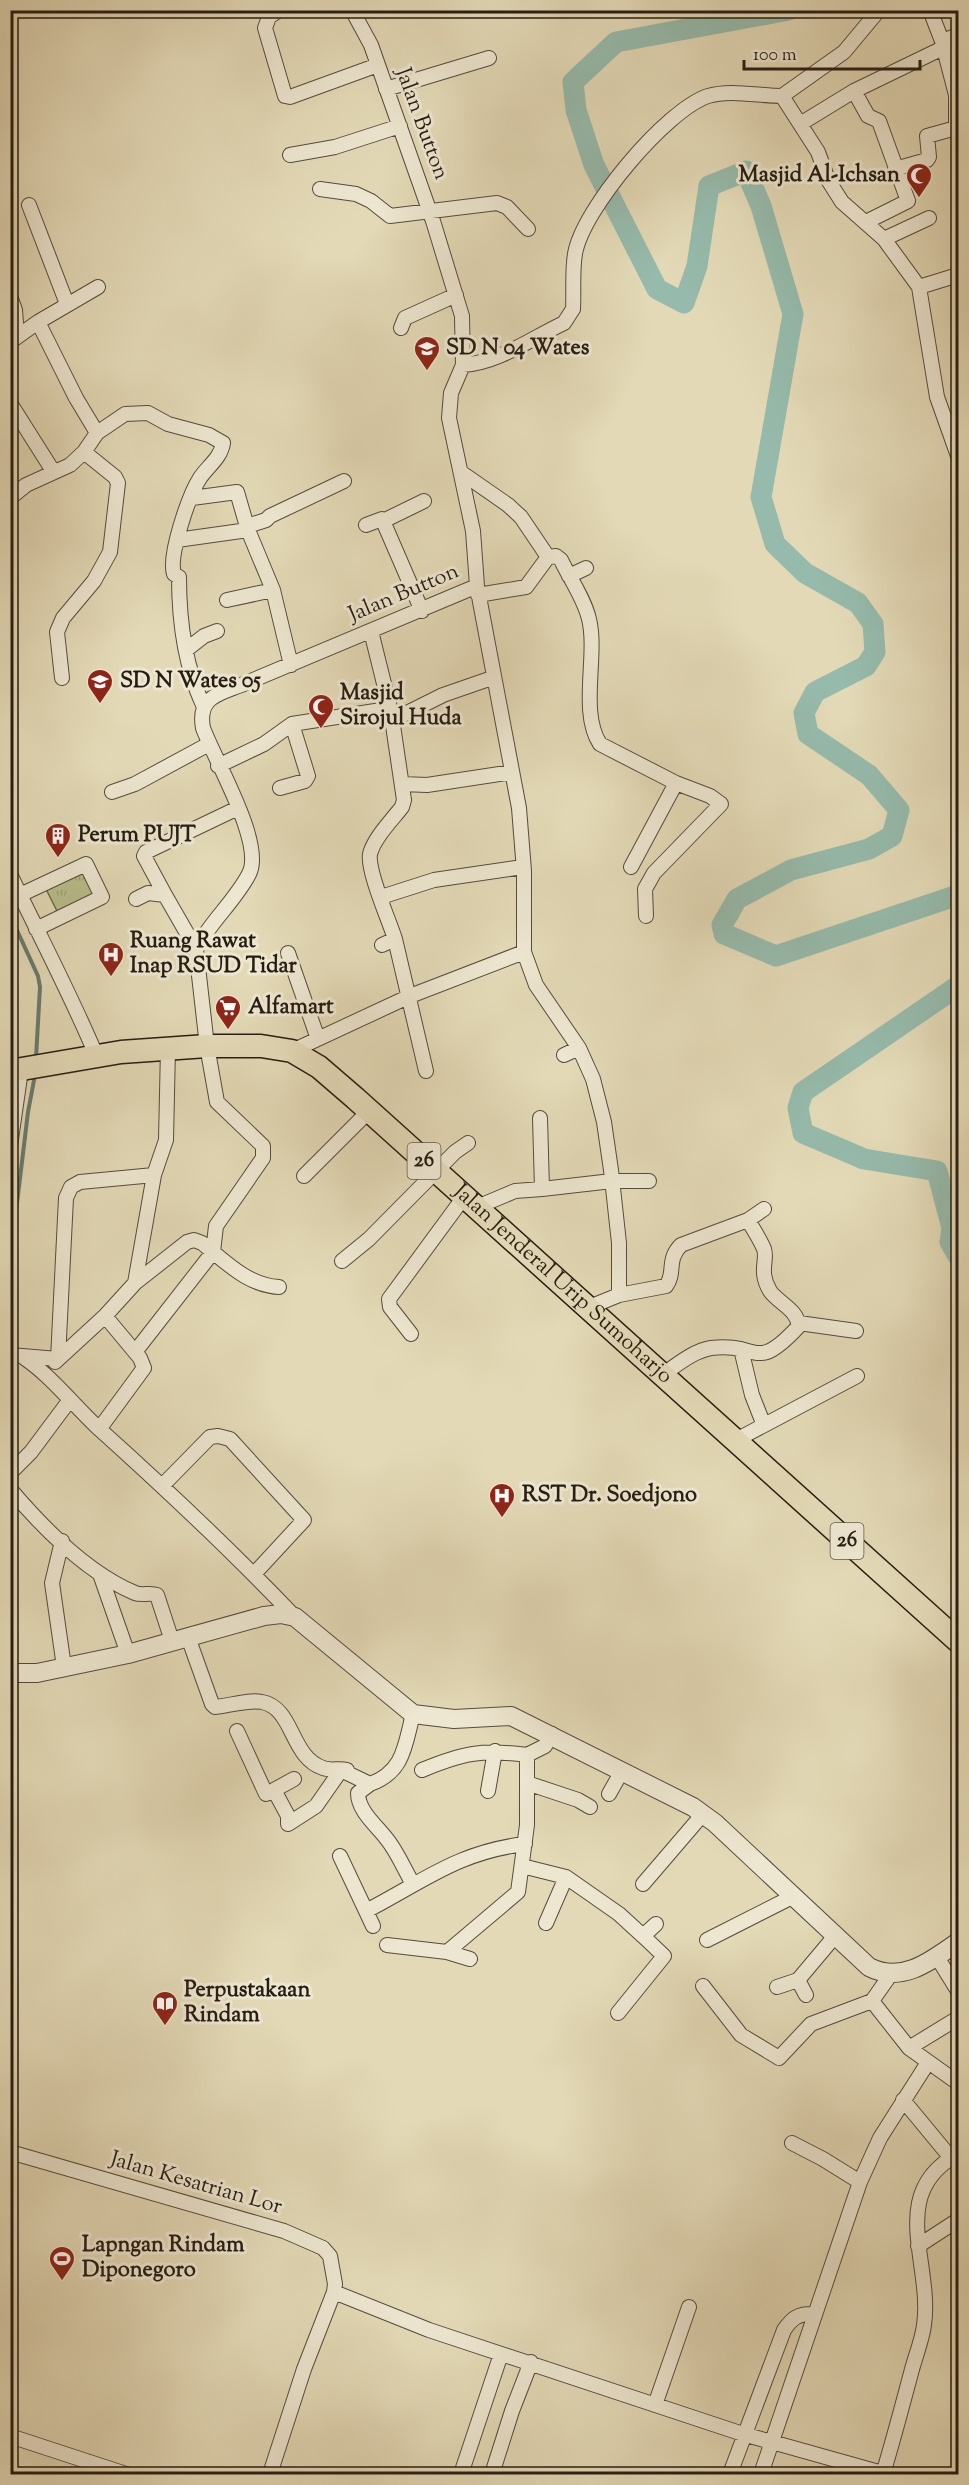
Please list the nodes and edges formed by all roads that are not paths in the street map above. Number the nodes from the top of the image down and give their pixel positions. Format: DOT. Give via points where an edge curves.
graph roads {
  1 [pos="279,10"];
  2 [pos="352,10"];
  3 [pos="879,10"];
  4 [pos="930,10"];
  5 [pos="958,35"];
  6 [pos="944,44"];
  7 [pos="489,58"];
  8 [pos="378,65"];
  9 [pos="386,89"];
  10 [pos="854,91"];
  11 [pos="782,96"];
  12 [pos="800,124"];
  13 [pos="400,126"];
  14 [pos="957,133"];
  15 [pos="290,155"];
  16 [pos="895,169"];
  17 [pos="320,189"];
  18 [pos="29,205"];
  19 [pos="429,210"];
  20 [pos="929,218"];
  21 [pos="866,222"];
  22 [pos="528,229"];
  23 [pos="884,239"];
  24 [pos="958,274"];
  25 [pos="98,287"];
  26 [pos="919,287"];
  27 [pos="456,295"];
  28 [pos="10,296"];
  29 [pos="67,304"];
  30 [pos="15,310"];
  31 [pos="35,324"];
  32 [pos="401,328"];
  33 [pos="14,339"];
  34 [pos="463,365"];
  35 [pos="10,403"];
  36 [pos="97,433"];
  37 [pos="84,452"];
  38 [pos="958,456"];
  39 [pos="53,471"];
  40 [pos="462,473"];
  41 [pos="344,481"];
  42 [pos="10,498"];
  43 [pos="192,498"];
  44 [pos="424,501"];
  45 [pos="383,521"];
  46 [pos="366,525"];
  47 [pos="248,528"];
  48 [pos="177,540"];
  49 [pos="548,557"];
  50 [pos="586,568"];
  51 [pos="569,576"];
  52 [pos="273,590"];
  53 [pos="477,591"];
  54 [pos="227,600"];
  55 [pos="422,611"];
  56 [pos="217,631"];
  57 [pos="371,631"];
  58 [pos="186,650"];
  59 [pos="291,664"];
  60 [pos="62,678"];
  61 [pos="492,678"];
  62 [pos="203,705"];
  63 [pos="391,717"];
  64 [pos="292,724"];
  65 [pos="209,744"];
  66 [pos="218,766"];
  67 [pos="512,772"];
  68 [pos="676,783"];
  69 [pos="402,784"];
  70 [pos="280,788"];
  71 [pos="112,792"];
  72 [pos="238,808"];
  73 [pos="524,867"];
  74 [pos="630,867"];
  75 [pos="10,874"];
  76 [pos="20,895"];
  77 [pos="165,895"];
  78 [pos="381,897"];
  79 [pos="136,899"];
  80 [pos="646,916"];
  81 [pos="36,929"];
  82 [pos="395,939"];
  83 [pos="382,945"];
  84 [pos="196,949"];
  85 [pos="288,952"];
  86 [pos="524,952"];
  87 [pos="410,996"];
  88 [pos="318,1039"];
  89 [pos="207,1046"];
  90 [pos="168,1048"];
  91 [pos="579,1048"];
  92 [pos="292,1051"];
  93 [pos="96,1055"];
  94 [pos="564,1055"];
  95 [pos="26,1069"];
  96 [pos="426,1071"];
  97 [pos="369,1111"];
  98 [pos="540,1118"];
  99 [pos="468,1143"];
  100 [pos="10,1146"];
  101 [pos="437,1173"];
  102 [pos="154,1175"];
  103 [pos="304,1176"];
  104 [pos="612,1181"];
  105 [pos="649,1181"];
  106 [pos="542,1189"];
  107 [pos="470,1202"];
  108 [pos="764,1209"];
  109 [pos="748,1220"];
  110 [pos="213,1252"];
  111 [pos="342,1262"];
  112 [pos="135,1283"];
  113 [pos="279,1287"];
  114 [pos="620,1295"];
  115 [pos="587,1308"];
  116 [pos="105,1316"];
  117 [pos="799,1323"];
  118 [pos="856,1331"];
  119 [pos="411,1334"];
  120 [pos="741,1349"];
  121 [pos="135,1352"];
  122 [pos="16,1355"];
  123 [pos="58,1359"];
  124 [pos="44,1374"];
  125 [pos="662,1375"];
  126 [pos="857,1376"];
  127 [pos="69,1401"];
  128 [pos="764,1423"];
  129 [pos="100,1428"];
  130 [pos="736,1440"];
  131 [pos="10,1473"];
  132 [pos="162,1486"];
  133 [pos="10,1489"];
  134 [pos="62,1541"];
  135 [pos="99,1574"];
  136 [pos="254,1574"];
  137 [pos="295,1617"];
  138 [pos="180,1639"];
  139 [pos="958,1641"];
  140 [pos="128,1654"];
  141 [pos="64,1667"];
  142 [pos="13,1673"];
  143 [pos="413,1714"];
  144 [pos="237,1731"];
  145 [pos="552,1734"];
  146 [pos="495,1751"];
  147 [pos="527,1755"];
  148 [pos="309,1765"];
  149 [pos="422,1770"];
  150 [pos="622,1771"];
  151 [pos="294,1779"];
  152 [pos="334,1781"];
  153 [pos="371,1783"];
  154 [pos="527,1784"];
  155 [pos="274,1790"];
  156 [pos="488,1791"];
  157 [pos="609,1794"];
  158 [pos="590,1807"];
  159 [pos="703,1814"];
  160 [pos="525,1844"];
  161 [pos="340,1856"];
  162 [pos="522,1866"];
  163 [pos="566,1877"];
  164 [pos="413,1884"];
  165 [pos="643,1884"];
  166 [pos="794,1896"];
  167 [pos="366,1911"];
  168 [pos="546,1923"];
  169 [pos="656,1924"];
  170 [pos="373,1926"];
  171 [pos="643,1936"];
  172 [pos="835,1936"];
  173 [pos="707,1940"];
  174 [pos="958,1942"];
  175 [pos="387,1945"];
  176 [pos="447,1952"];
  177 [pos="937,1957"];
  178 [pos="470,1959"];
  179 [pos="891,1974"];
  180 [pos="798,1980"];
  181 [pos="703,1986"];
  182 [pos="777,1987"];
  183 [pos="958,1990"];
  184 [pos="806,1995"];
  185 [pos="872,2001"];
  186 [pos="618,2013"];
  187 [pos="958,2018"];
  188 [pos="909,2048"];
  189 [pos="927,2064"];
  190 [pos="958,2083"];
  191 [pos="903,2100"];
  192 [pos="792,2143"];
  193 [pos="10,2152"];
  194 [pos="955,2156"];
  195 [pos="860,2182"];
  196 [pos="958,2220"];
  197 [pos="918,2246"];
  198 [pos="334,2292"];
  199 [pos="690,2307"];
  200 [pos="814,2314"];
  201 [pos="501,2354"];
  202 [pos="531,2362"];
  203 [pos="655,2405"];
  204 [pos="743,2434"];
  205 [pos="10,2436"];
  206 [pos="772,2442"];
  207 [pos="884,2474"];
  208 [pos="126,2475"];
  209 [pos="270,2475"];
  210 [pos="461,2475"];
  211 [pos="492,2475"];
  212 [pos="730,2475"];
  213 [pos="761,2475"];
  1 -- 8 [label="street" via="269,16 265,28 285,96"];
  2 -- 8 [label="street, Jalan Button"];
  3 -- 11 [label="street" via="844,52"];
  4 -- 6 [label="street"];
  5 -- 6 [label="street"];
  6 -- 10 [label="street"];
  6 -- 14 [label="street" via="956,95"];
  7 -- 9 [label="street"];
  8 -- 9 [label="street, Jalan Button"];
  9 -- 13 [label="street, Jalan Button"];
  10 -- 12 [label="street"];
  10 -- 16 [label="street" via="868,116 879,121"];
  11 -- 12 [label="street"];
  11 -- 34 [label="street" via="710,95 695,102 625,165 594,209 575,253 573,309 564,323 499,356"];
  12 -- 21 [label="street" via="842,202"];
  13 -- 15 [label="street" via="335,147"];
  13 -- 19 [label="street, Jalan Button"];
  14 -- 16 [label="street" via="927,136 927,160"];
  16 -- 21 [label="street" via="908,201"];
  17 -- 19 [label="street" via="356,194 390,216"];
  18 -- 29 [label="street"];
  19 -- 22 [label="street" via="497,203 507,207"];
  19 -- 27 [label="street, Jalan Button"];
  20 -- 23 [label="street"];
  21 -- 23 [label="street"];
  23 -- 26 [label="street"];
  24 -- 26 [label="street"];
  25 -- 29 [label="street"];
  26 -- 38 [label="street" via="937,397"];
  27 -- 32 [label="street" via="405,318"];
  27 -- 34 [label="street, Jalan Button" via="462,316"];
  28 -- 30 [label="street"];
  29 -- 31 [label="street"];
  30 -- 31 [label="street"];
  30 -- 33 [label="street"];
  31 -- 33 [label="street"];
  31 -- 36 [label="street"];
  34 -- 40 [label="street, Jalan Button" via="450,393 449,408"];
  35 -- 39 [label="street"];
  36 -- 37 [label="street"];
  36 -- 43 [label="street" via="125,414 141,411 219,440 222,448 201,475"];
  37 -- 39 [label="street" via="70,465"];
  37 -- 60 [label="street" via="116,477 118,483 106,561 60,625 57,644"];
  39 -- 42 [label="street"];
  40 -- 49 [label="street" via="515,511"];
  40 -- 53 [label="street, Jalan Button"];
  41 -- 47 [label="street"];
  43 -- 47 [label="street" via="237,492"];
  43 -- 48 [label="street"];
  44 -- 45 [label="street"];
  45 -- 46 [label="street"];
  45 -- 55 [label="street"];
  47 -- 48 [label="street"];
  47 -- 52 [label="street"];
  48 -- 58 [label="street" via="172,565 179,577"];
  49 -- 51 [label="street" via="561,560"];
  49 -- 53 [label="street" via="526,587"];
  50 -- 51 [label="street"];
  51 -- 68 [label="street" via="589,618 594,735 600,744"];
  52 -- 54 [label="street"];
  52 -- 59 [label="street"];
  53 -- 55 [label="street, Jalan Button"];
  53 -- 61 [label="street"];
  55 -- 57 [label="street, Jalan Button"];
  56 -- 58 [label="street"];
  57 -- 59 [label="street, Jalan Button"];
  57 -- 63 [label="street"];
  58 -- 62 [label="street"];
  59 -- 62 [label="street, Jalan Button"];
  61 -- 63 [label="street"];
  61 -- 67 [label="street"];
  62 -- 65 [label="street" via="201,717"];
  63 -- 64 [label="street" via="384,708"];
  63 -- 69 [label="street"];
  64 -- 66 [label="street" via="264,744"];
  64 -- 70 [label="street" via="308,776 305,781"];
  65 -- 66 [label="street"];
  65 -- 71 [label="street" via="135,784"];
  66 -- 72 [label="street"];
  67 -- 69 [label="street"];
  67 -- 73 [label="street"];
  68 -- 74 [label="street"];
  68 -- 80 [label="street" via="721,804 654,873 645,889"];
  69 -- 78 [label="street" via="402,807 370,855"];
  72 -- 77 [label="street" via="146,852 144,856"];
  72 -- 84 [label="street" via="251,842 253,865"];
  73 -- 78 [label="street" via="434,880"];
  73 -- 86 [label="street"];
  75 -- 76 [label="street"];
  76 -- 81 [label="street"];
  76 -- 81 [label="street" via="86,864 102,897"];
  77 -- 79 [label="street" via="148,893"];
  77 -- 84 [label="street"];
  78 -- 82 [label="street"];
  81 -- 93 [label="street" via="50,950"];
  82 -- 83 [label="street"];
  82 -- 87 [label="street"];
  84 -- 89 [label="street"];
  85 -- 88 [label="street"];
  86 -- 87 [label="street"];
  86 -- 91 [label="street" via="536,985"];
  87 -- 88 [label="street"];
  87 -- 96 [label="street"];
  88 -- 92 [label="street"];
  89 -- 90 [label="highway, Jalan Jenderal Urip Sumoharjo / 26"];
  89 -- 92 [label="highway, Jalan Jenderal Urip Sumoharjo / 26" via="261,1046"];
  89 -- 110 [label="street" via="217,1102 263,1146 263,1158 216,1226"];
  90 -- 93 [label="highway, Jalan Jenderal Urip Sumoharjo / 26"];
  90 -- 102 [label="street" via="166,1140"];
  91 -- 94 [label="street"];
  91 -- 104 [label="street" via="593,1079 604,1122"];
  92 -- 97 [label="highway, Jalan Jenderal Urip Sumoharjo / 26" via="319,1067"];
  93 -- 95 [label="highway, Jalan Jenderal Urip Sumoharjo / 26"];
  95 -- 100 [label="street"];
  97 -- 101 [label="highway, Jalan Jenderal Urip Sumoharjo / 26"];
  97 -- 103 [label="street"];
  98 -- 106 [label="street"];
  99 -- 101 [label="street"];
  101 -- 107 [label="highway, Jalan Jenderal Urip Sumoharjo / 26"];
  101 -- 111 [label="street"];
  102 -- 112 [label="street"];
  102 -- 123 [label="street" via="80,1182 68,1192"];
  104 -- 105 [label="street"];
  104 -- 106 [label="street"];
  104 -- 114 [label="street"];
  106 -- 107 [label="street" via="514,1191"];
  107 -- 115 [label="highway, Jalan Jenderal Urip Sumoharjo / 26"];
  107 -- 119 [label="street" via="389,1299 390,1307"];
  108 -- 109 [label="street"];
  109 -- 114 [label="street" via="681,1245 674,1252 666,1286"];
  109 -- 117 [label="street" via="765,1251 762,1271 767,1286"];
  110 -- 112 [label="street" via="202,1243 187,1242"];
  110 -- 113 [label="street" via="252,1281"];
  110 -- 121 [label="street"];
  112 -- 116 [label="street"];
  114 -- 115 [label="street"];
  115 -- 125 [label="highway, Jalan Jenderal Urip Sumoharjo / 26"];
  116 -- 121 [label="street"];
  116 -- 123 [label="street"];
  117 -- 118 [label="street"];
  117 -- 120 [label="street" via="772,1352 761,1355"];
  120 -- 125 [label="street" via="704,1351"];
  120 -- 128 [label="street" via="752,1395"];
  121 -- 129 [label="street" via="143,1370"];
  122 -- 123 [label="street"];
  122 -- 124 [label="street"];
  123 -- 124 [label="street"];
  124 -- 127 [label="street"];
  125 -- 130 [label="highway, Jalan Jenderal Urip Sumoharjo / 26"];
  126 -- 128 [label="street"];
  127 -- 129 [label="street"];
  127 -- 131 [label="street"];
  128 -- 130 [label="street"];
  129 -- 132 [label="street"];
  130 -- 139 [label="highway, Jalan Jenderal Urip Sumoharjo / 26"];
  132 -- 136 [label="street"];
  132 -- 136 [label="street" via="210,1437 230,1439 304,1520"];
  133 -- 134 [label="street"];
  134 -- 135 [label="street" via="72,1554"];
  134 -- 141 [label="street" via="52,1584"];
  135 -- 138 [label="street" via="139,1594 157,1595"];
  135 -- 140 [label="street"];
  136 -- 137 [label="street"];
  137 -- 138 [label="street" via="264,1616"];
  137 -- 143 [label="street"];
  138 -- 140 [label="street"];
  138 -- 153 [label="street" via="212,1704 222,1707 265,1703 287,1722 296,1745 306,1755 324,1768 343,1769"];
  140 -- 141 [label="street"];
  141 -- 142 [label="street"];
  143 -- 145 [label="street" via="454,1719 511,1716"];
  143 -- 153 [label="street" via="398,1765 387,1776"];
  144 -- 155 [label="street" via="267,1794"];
  145 -- 147 [label="street" via="545,1746"];
  145 -- 150 [label="street"];
  146 -- 147 [label="street"];
  146 -- 149 [label="street" via="460,1754"];
  146 -- 156 [label="street"];
  147 -- 154 [label="street"];
  148 -- 152 [label="street"];
  150 -- 157 [label="street"];
  150 -- 159 [label="street"];
  151 -- 155 [label="street"];
  152 -- 153 [label="street" via="343,1771"];
  152 -- 155 [label="street" via="316,1806 288,1824 288,1816"];
  153 -- 164 [label="street" via="360,1791 359,1801"];
  154 -- 158 [label="street"];
  154 -- 160 [label="street"];
  159 -- 165 [label="street"];
  159 -- 166 [label="street"];
  160 -- 162 [label="street"];
  160 -- 164 [label="street" via="463,1858"];
  161 -- 167 [label="street"];
  162 -- 163 [label="street"];
  162 -- 176 [label="street" via="518,1892"];
  163 -- 168 [label="street"];
  163 -- 171 [label="street"];
  164 -- 167 [label="street"];
  166 -- 172 [label="street"];
  166 -- 173 [label="street"];
  167 -- 170 [label="street"];
  169 -- 171 [label="street"];
  171 -- 186 [label="street" via="664,1956"];
  172 -- 179 [label="street" via="869,1967"];
  172 -- 180 [label="street"];
  174 -- 177 [label="street"];
  175 -- 176 [label="street"];
  176 -- 178 [label="street"];
  177 -- 179 [label="street" via="906,1973"];
  177 -- 183 [label="street"];
  179 -- 185 [label="street"];
  180 -- 182 [label="street"];
  180 -- 184 [label="street"];
  181 -- 185 [label="street" via="741,2035 779,2058 811,2024"];
  185 -- 188 [label="street"];
  187 -- 188 [label="street"];
  188 -- 189 [label="street"];
  189 -- 190 [label="street"];
  189 -- 191 [label="street"];
  191 -- 194 [label="street"];
  191 -- 195 [label="street"];
  192 -- 195 [label="street"];
  193 -- 198 [label="street, Jalan Kesatrian Lor" via="284,2230 310,2241 330,2256"];
  194 -- 197 [label="street" via="931,2177 920,2197 916,2218"];
  195 -- 200 [label="street"];
  196 -- 197 [label="street"];
  197 -- 207 [label="street" via="924,2324"];
  198 -- 201 [label="street"];
  198 -- 209 [label="street"];
  199 -- 203 [label="street"];
  200 -- 204 [label="street" via="798,2316 784,2330"];
  200 -- 206 [label="street"];
  201 -- 202 [label="street"];
  201 -- 210 [label="street"];
  202 -- 203 [label="street"];
  202 -- 211 [label="street"];
  203 -- 204 [label="street"];
  204 -- 206 [label="street"];
  204 -- 212 [label="street"];
  205 -- 208 [label="street"];
  206 -- 207 [label="street"];
  206 -- 213 [label="street"];
}
